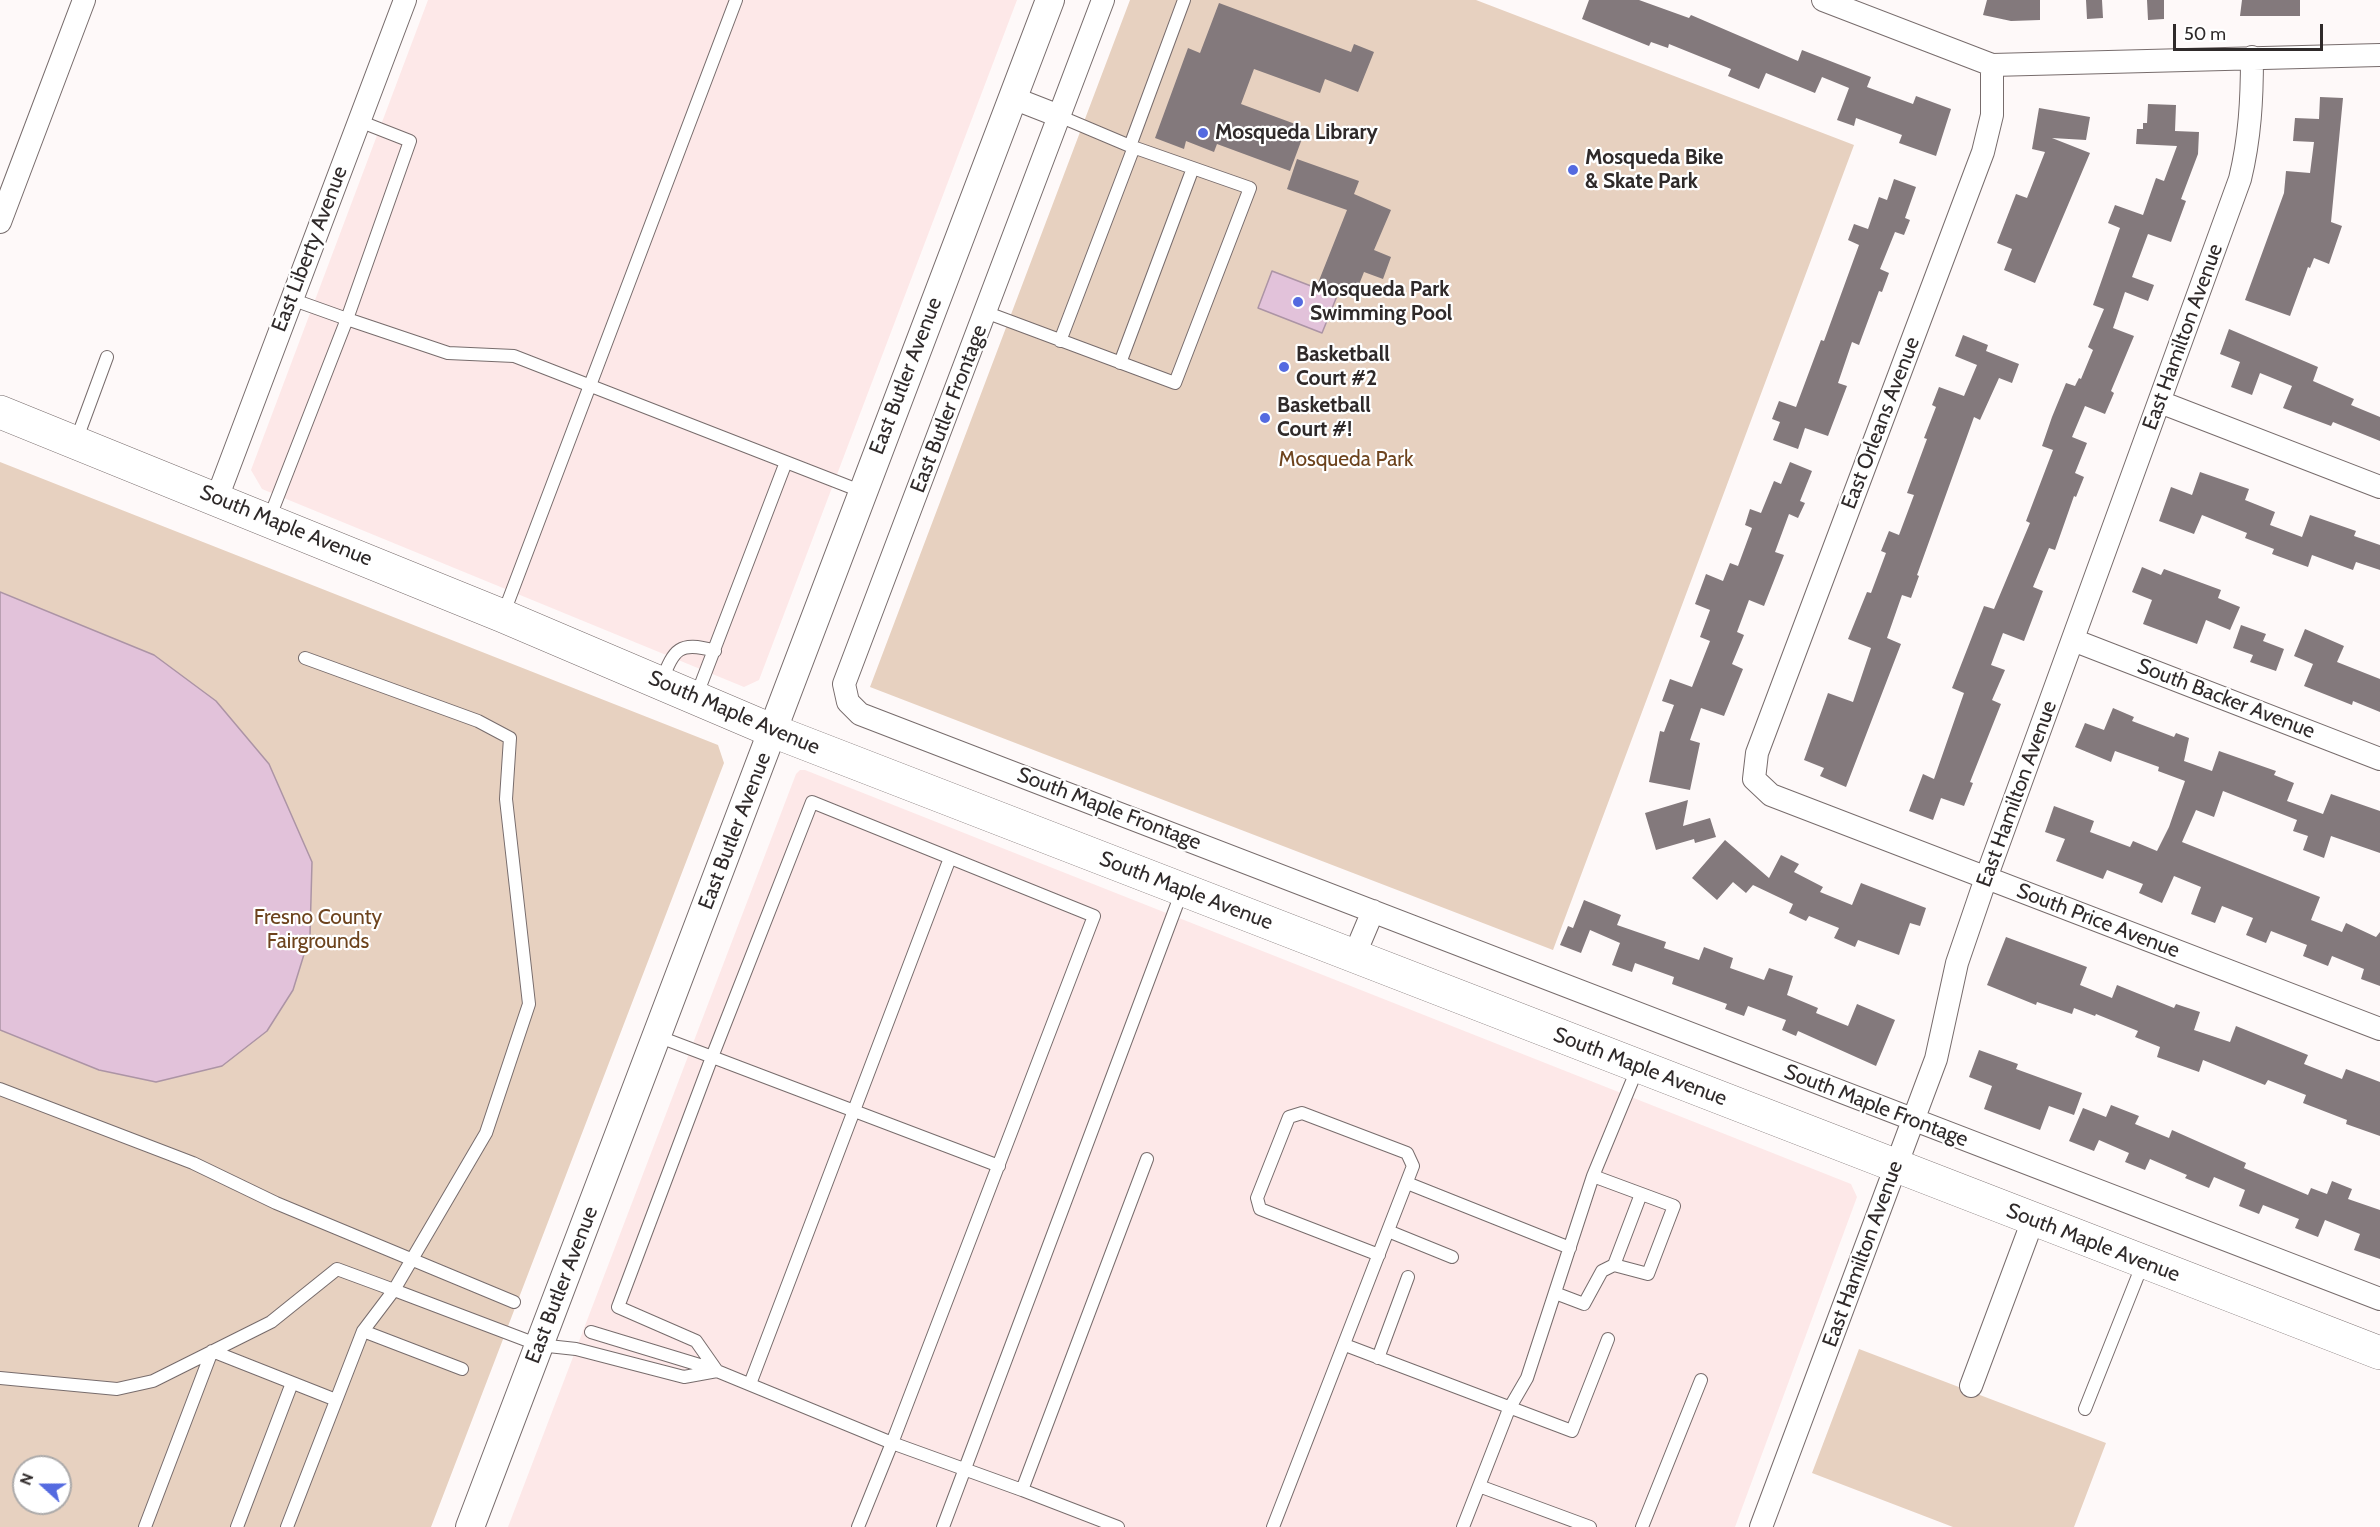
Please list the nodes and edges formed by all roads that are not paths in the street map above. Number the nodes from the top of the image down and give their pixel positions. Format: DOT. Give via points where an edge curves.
graph roads {
  1 [pos="84,0"];
  2 [pos="405,0"];
  3 [pos="736,0"];
  4 [pos="1050,0"];
  5 [pos="1103,0"];
  6 [pos="1184,0"];
  7 [pos="1823,0"];
  8 [pos="2380,55"];
  9 [pos="2252,57"];
  10 [pos="1992,65"];
  11 [pos="1013,98"];
  12 [pos="1059,116"];
  13 [pos="359,121"];
  14 [pos="1132,147"];
  15 [pos="1193,168"];
  16 [pos="0,222"];
  17 [pos="291,299"];
  18 [pos="985,312"];
  19 [pos="347,319"];
  20 [pos="1060,341"];
  21 [pos="108,357"];
  22 [pos="1120,363"];
  23 [pos="590,385"];
  24 [pos="2160,402"];
  25 [pos="0,412"];
  26 [pos="76,442"];
  27 [pos="786,462"];
  28 [pos="2380,487"];
  29 [pos="863,492"];
  30 [pos="217,498"];
  31 [pos="269,519"];
  32 [pos="503,616"];
  33 [pos="2073,640"];
  34 [pos="715,651"];
  35 [pos="305,658"];
  36 [pos="661,683"];
  37 [pos="696,698"];
  38 [pos="848,702"];
  39 [pos="773,731"];
  40 [pos="2380,759"];
  41 [pos="1754,779"];
  42 [pos="950,858"];
  43 [pos="1986,878"];
  44 [pos="1182,890"];
  45 [pos="1373,910"];
  46 [pos="1354,956"];
  47 [pos="2380,1029"];
  48 [pos="657,1036"];
  49 [pos="712,1057"];
  50 [pos="1638,1067"];
  51 [pos="0,1089"];
  52 [pos="855,1111"];
  53 [pos="1913,1121"];
  54 [pos="1147,1159"];
  55 [pos="999,1166"];
  56 [pos="1896,1167"];
  57 [pos="1593,1176"];
  58 [pos="1407,1183"];
  59 [pos="1641,1194"];
  60 [pos="2033,1220"];
  61 [pos="1388,1231"];
  62 [pos="1570,1248"];
  63 [pos="1379,1255"];
  64 [pos="1452,1257"];
  65 [pos="412,1260"];
  66 [pos="2143,1262"];
  67 [pos="1614,1265"];
  68 [pos="1408,1277"];
  69 [pos="394,1290"];
  70 [pos="1555,1293"];
  71 [pos="2380,1299"];
  72 [pos="514,1302"];
  73 [pos="363,1330"];
  74 [pos="591,1332"];
  75 [pos="1608,1339"];
  76 [pos="539,1345"];
  77 [pos="1345,1345"];
  78 [pos="212,1352"];
  79 [pos="2380,1353"];
  80 [pos="1378,1358"];
  81 [pos="462,1369"];
  82 [pos="717,1371"];
  83 [pos="0,1378"];
  84 [pos="1701,1380"];
  85 [pos="292,1383"];
  86 [pos="750,1384"];
  87 [pos="1971,1386"];
  88 [pos="336,1400"];
  89 [pos="1509,1408"];
  90 [pos="2085,1409"];
  91 [pos="892,1443"];
  92 [pos="964,1470"];
  93 [pos="1479,1486"];
  94 [pos="1022,1490"];
  95 [pos="145,1527"];
  96 [pos="237,1527"];
  97 [pos="287,1527"];
  98 [pos="470,1527"];
  99 [pos="858,1527"];
  100 [pos="943,1527"];
  101 [pos="1118,1527"];
  102 [pos="1274,1527"];
  103 [pos="1463,1527"];
  104 [pos="1590,1527"];
  105 [pos="1642,1527"];
  106 [pos="1761,1527"];
  1 -- 16 [label="street"];
  2 -- 13 [label="street, East Liberty Avenue"];
  3 -- 23 [label="lane"];
  4 -- 11 [label="street, East Butler Avenue"];
  5 -- 12 [label="street, East Butler Frontage"];
  6 -- 14 [label="lane"];
  7 -- 10 [label="street"];
  8 -- 9 [label="street"];
  9 -- 10 [label="street"];
  9 -- 24 [label="street, East Hamilton Avenue" via="2252,106 2240,179"];
  10 -- 41 [label="street, East Orleans Avenue" via="1992,115 1983,152 1757,753"];
  11 -- 12 [label="street"];
  11 -- 29 [label="street, East Butler Avenue"];
  12 -- 14 [label="lane"];
  12 -- 18 [label="street, East Butler Frontage"];
  13 -- 17 [label="street, East Liberty Avenue"];
  13 -- 19 [label="lane" via="410,141"];
  14 -- 15 [label="lane"];
  14 -- 20 [label="lane"];
  15 -- 22 [label="lane"];
  15 -- 22 [label="lane" via="1250,188 1175,383"];
  17 -- 19 [label="lane"];
  17 -- 30 [label="street, East Liberty Avenue"];
  18 -- 20 [label="lane"];
  18 -- 38 [label="street, East Butler Frontage" via="844,684"];
  19 -- 23 [label="lane" via="448,353 514,356"];
  19 -- 31 [label="lane"];
  20 -- 22 [label="lane"];
  21 -- 26 [label="lane"];
  23 -- 27 [label="lane"];
  23 -- 32 [label="lane"];
  24 -- 28 [label="street"];
  24 -- 33 [label="street, East Hamilton Avenue"];
  25 -- 26 [label="main road, South Maple Avenue"];
  26 -- 30 [label="main road, South Maple Avenue"];
  27 -- 29 [label="lane"];
  27 -- 34 [label="lane"];
  29 -- 39 [label="street, East Butler Avenue"];
  30 -- 31 [label="main road, South Maple Avenue"];
  31 -- 32 [label="main road, South Maple Avenue"];
  32 -- 36 [label="main road, South Maple Avenue"];
  33 -- 40 [label="street, South Backer Avenue"];
  33 -- 43 [label="street, East Hamilton Avenue"];
  34 -- 36 [label="lane" via="700,647 679,649"];
  34 -- 37 [label="lane"];
  35 -- 65 [label="lane" via="478,721 510,738 507,799 529,1004 486,1133"];
  36 -- 37 [label="main road, South Maple Avenue"];
  37 -- 39 [label="main road, South Maple Avenue"];
  38 -- 45 [label="street, South Maple Frontage" via="860,714"];
  39 -- 44 [label="main road, South Maple Avenue"];
  39 -- 48 [label="street, East Butler Avenue"];
  41 -- 43 [label="street, South Price Avenue" via="1771,795"];
  42 -- 49 [label="lane" via="812,802"];
  42 -- 52 [label="lane"];
  42 -- 55 [label="lane" via="1094,916"];
  43 -- 47 [label="street, South Price Avenue"];
  43 -- 53 [label="street, East Hamilton Avenue" via="1957,963 1936,1059"];
  44 -- 46 [label="main road, South Maple Avenue"];
  44 -- 92 [label="lane"];
  45 -- 46 [label="street"];
  45 -- 53 [label="street, South Maple Frontage"];
  46 -- 50 [label="main road, South Maple Avenue"];
  48 -- 49 [label="lane"];
  48 -- 76 [label="street, East Butler Avenue"];
  49 -- 52 [label="lane"];
  49 -- 82 [label="lane" via="618,1307 696,1341"];
  50 -- 56 [label="main road, South Maple Avenue"];
  50 -- 57 [label="lane"];
  51 -- 65 [label="lane" via="193,1163"];
  52 -- 55 [label="lane"];
  52 -- 86 [label="lane"];
  53 -- 56 [label="street, East Hamilton Avenue"];
  53 -- 71 [label="street, South Maple Frontage"];
  54 -- 94 [label="lane"];
  55 -- 91 [label="lane"];
  56 -- 60 [label="main road, South Maple Avenue"];
  56 -- 106 [label="street, East Hamilton Avenue"];
  57 -- 59 [label="lane"];
  57 -- 62 [label="lane"];
  58 -- 61 [label="lane"];
  58 -- 62 [label="lane"];
  58 -- 63 [label="lane" via="1413,1166 1407,1153 1302,1113 1289,1117 1257,1198 1260,1209"];
  59 -- 67 [label="lane"];
  59 -- 67 [label="lane" via="1674,1206 1648,1274"];
  60 -- 66 [label="main road, South Maple Avenue"];
  60 -- 87 [label="street"];
  61 -- 63 [label="lane"];
  61 -- 64 [label="lane"];
  62 -- 70 [label="lane"];
  63 -- 77 [label="lane"];
  65 -- 69 [label="lane"];
  65 -- 72 [label="lane"];
  66 -- 79 [label="main road, South Maple Avenue"];
  66 -- 90 [label="lane"];
  67 -- 70 [label="lane" via="1602,1271 1584,1304"];
  68 -- 80 [label="lane"];
  69 -- 73 [label="lane"];
  69 -- 76 [label="lane"];
  69 -- 78 [label="lane" via="337,1269 271,1322"];
  70 -- 89 [label="lane" via="1527,1378"];
  73 -- 81 [label="lane"];
  73 -- 88 [label="lane"];
  74 -- 82 [label="lane"];
  75 -- 89 [label="lane" via="1572,1431"];
  76 -- 82 [label="lane" via="576,1349 684,1377"];
  76 -- 98 [label="street, East Butler Avenue"];
  77 -- 80 [label="lane"];
  77 -- 102 [label="lane"];
  78 -- 83 [label="lane" via="153,1381 117,1389"];
  78 -- 85 [label="lane"];
  78 -- 95 [label="lane"];
  80 -- 89 [label="lane"];
  82 -- 86 [label="lane"];
  84 -- 105 [label="lane"];
  85 -- 88 [label="lane"];
  85 -- 96 [label="lane"];
  86 -- 91 [label="lane"];
  88 -- 97 [label="lane"];
  89 -- 93 [label="lane"];
  91 -- 92 [label="lane"];
  91 -- 99 [label="lane"];
  92 -- 94 [label="lane"];
  92 -- 100 [label="lane"];
  93 -- 103 [label="lane"];
  93 -- 104 [label="lane"];
  94 -- 101 [label="lane"];
}
